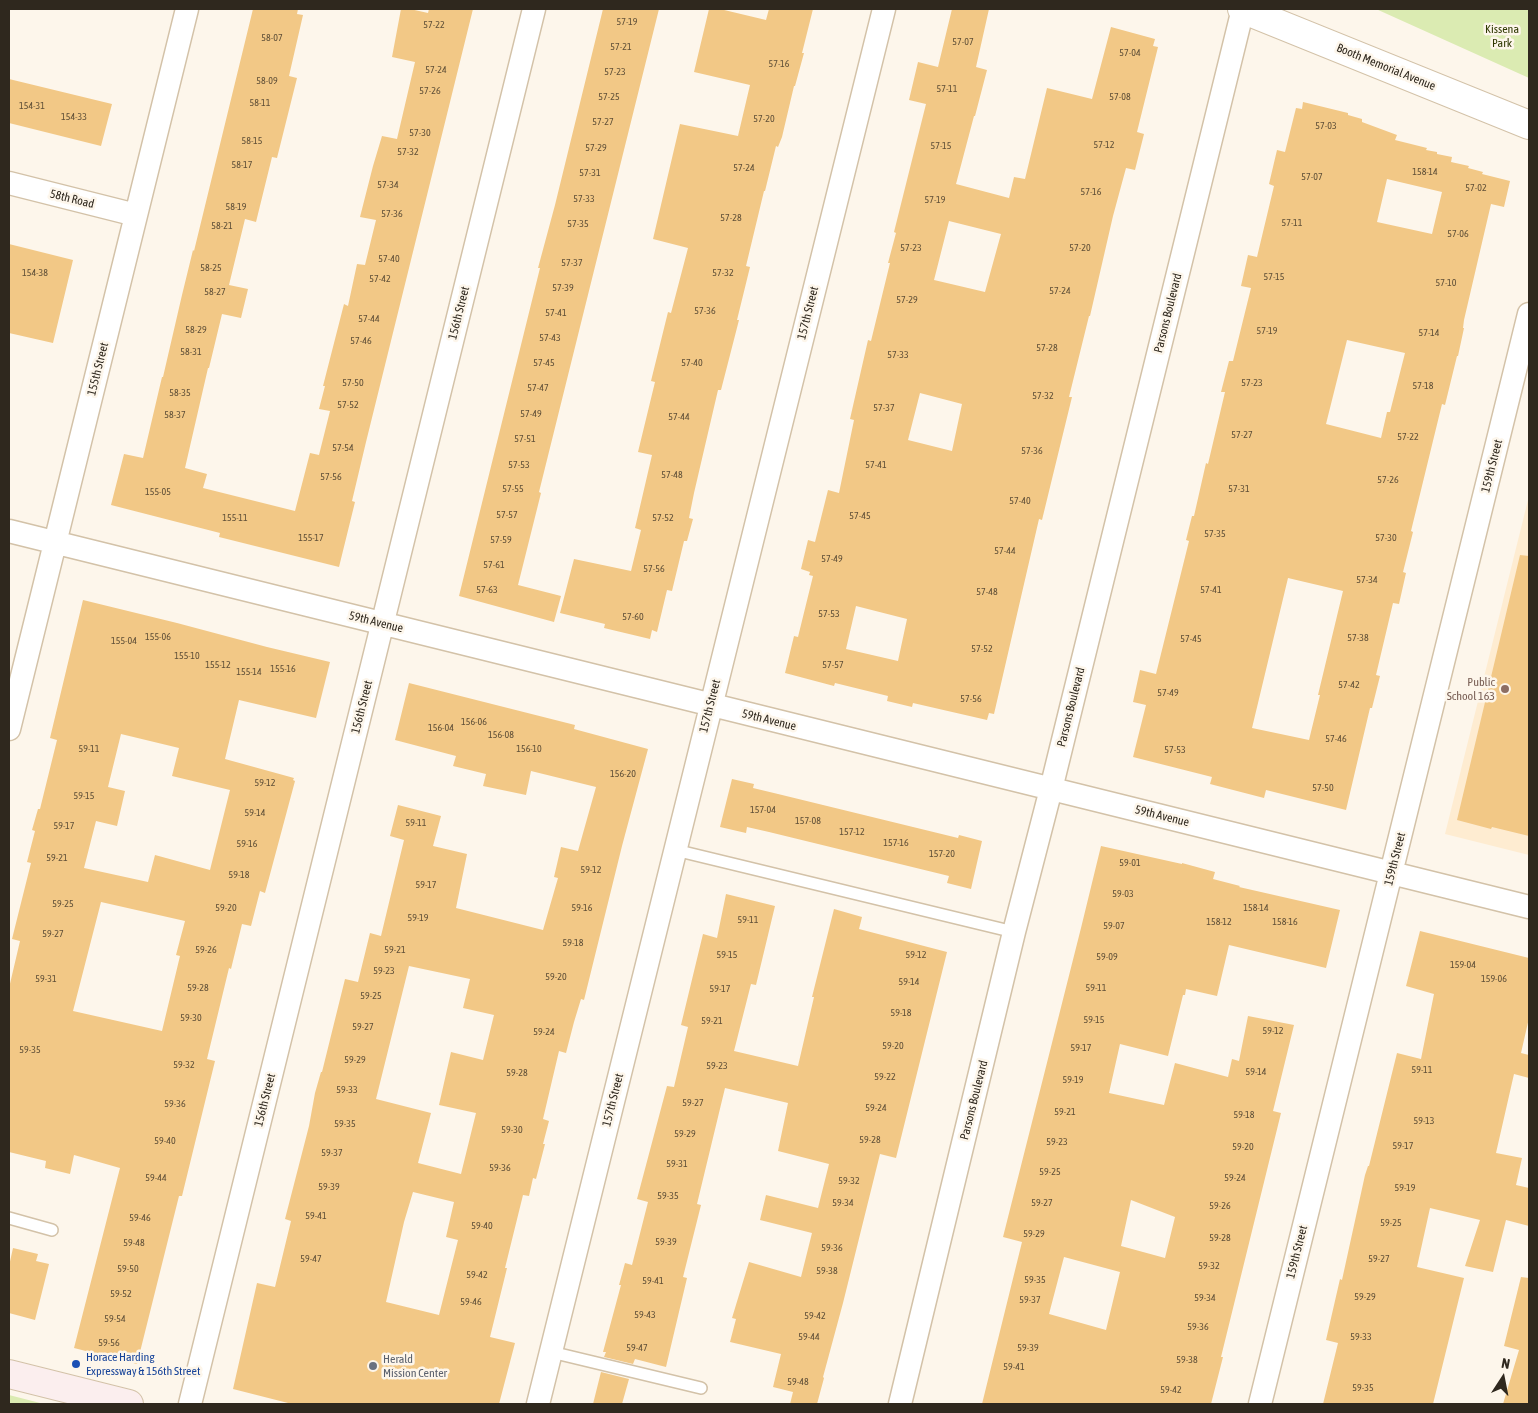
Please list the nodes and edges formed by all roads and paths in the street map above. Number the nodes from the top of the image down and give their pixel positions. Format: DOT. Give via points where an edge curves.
graph roads {
  1 [pos="187,9"];
  2 [pos="534,9"];
  3 [pos="884,9"];
  4 [pos="1243,9"];
  5 [pos="1529,125"];
  6 [pos="9,183"];
  7 [pos="136,215"];
  8 [pos="1529,314"];
  9 [pos="9,531"];
  10 [pos="55,543"];
  11 [pos="382,624"];
  12 [pos="711,705"];
  13 [pos="9,728"];
  14 [pos="1051,789"];
  15 [pos="675,850"];
  16 [pos="1391,873"];
  17 [pos="1529,907"];
  18 [pos="1014,932"];
  19 [pos="9,1218"];
  20 [pos="52,1230"];
  21 [pos="551,1352"];
  22 [pos="9,1374"];
  23 [pos="701,1388"];
  24 [pos="129,1404"];
  25 [pos="190,1404"];
  26 [pos="538,1404"];
  27 [pos="900,1404"];
  28 [pos="1260,1404"];
  1 -- 7 [label="street, 155th Street"];
  2 -- 11 [label="street, 156th Street"];
  3 -- 12 [label="street, 157th Street"];
  4 -- 5 [label="street, Booth Memorial Avenue"];
  4 -- 14 [label="street, Parsons Boulevard"];
  6 -- 7 [label="street, 58th Road"];
  7 -- 10 [label="street, 155th Street"];
  8 -- 16 [label="street, 159th Street"];
  9 -- 10 [label="street, 59th Avenue"];
  10 -- 11 [label="street, 59th Avenue"];
  10 -- 13 [label="street, 155th Street"];
  11 -- 12 [label="street, 59th Avenue"];
  11 -- 25 [label="street, 156th Street"];
  12 -- 14 [label="street, 59th Avenue"];
  12 -- 15 [label="street, 157th Street"];
  14 -- 16 [label="street, 59th Avenue"];
  14 -- 18 [label="street, Parsons Boulevard"];
  15 -- 18 [label="lane"];
  15 -- 21 [label="street, 157th Street"];
  16 -- 17 [label="street, 59th Avenue"];
  16 -- 28 [label="street, 159th Street"];
  18 -- 27 [label="street, Parsons Boulevard"];
  19 -- 20 [label="lane"];
  21 -- 23 [label="lane"];
  21 -- 26 [label="street, 157th Street"];
  22 -- 24 [label="main road"];
}
